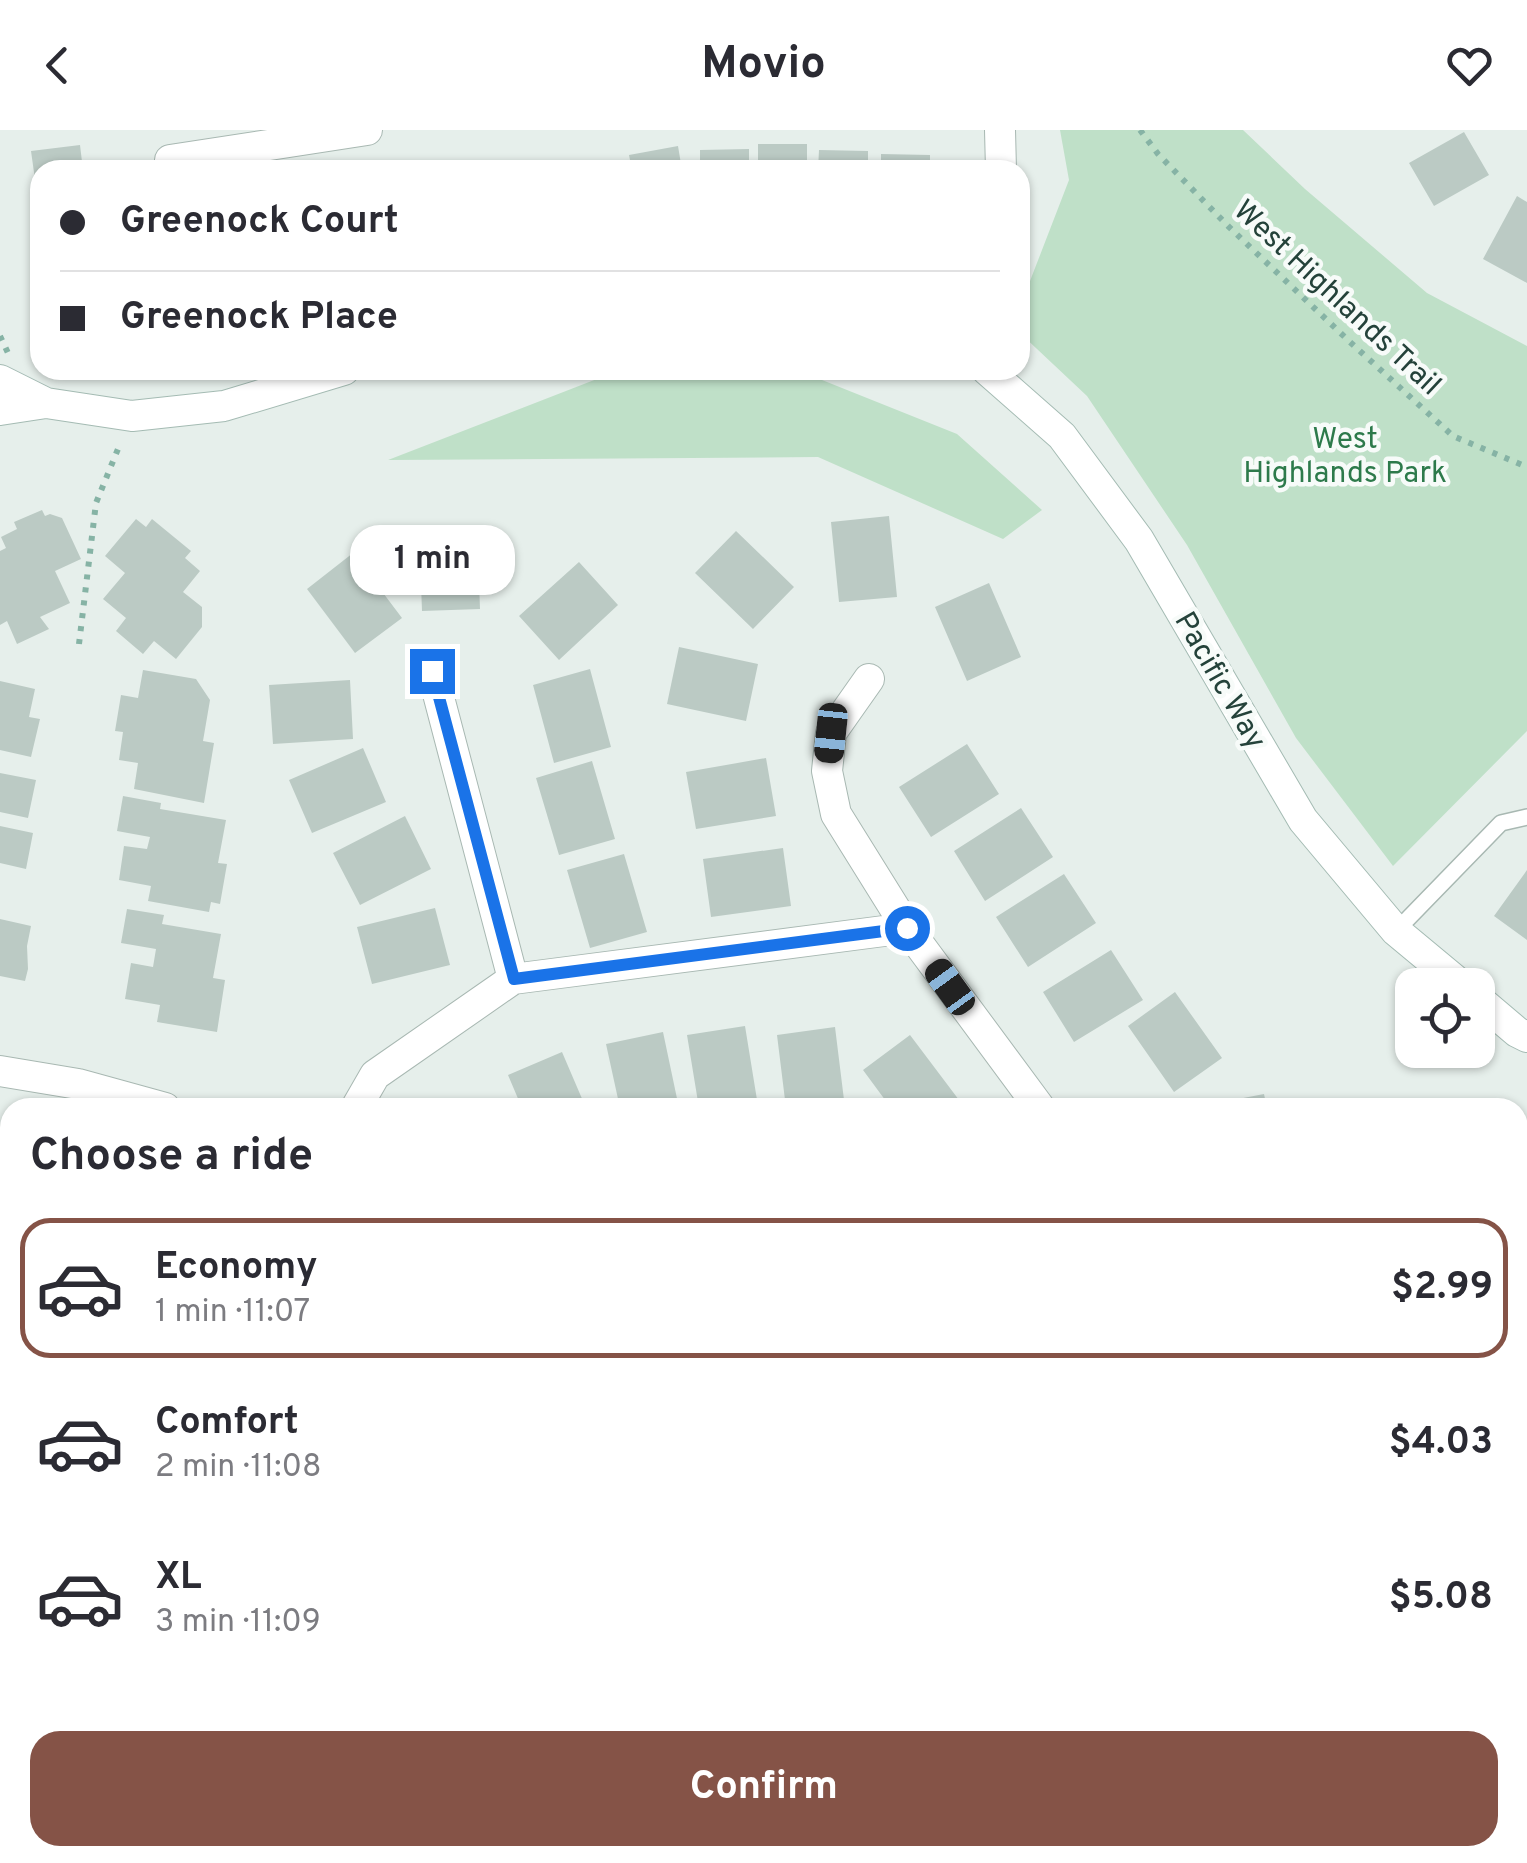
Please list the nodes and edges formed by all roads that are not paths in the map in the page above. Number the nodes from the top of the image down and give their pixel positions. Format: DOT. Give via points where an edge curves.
graph roads {
  1 [pos="367,130"];
  2 [pos="1000,130"];
  3 [pos="170,160"];
  4 [pos="1000,160"];
  5 [pos="0,380"];
  6 [pos="311,380"];
  7 [pos="998,380"];
  8 [pos="46,403"];
  9 [pos="0,410"];
  10 [pos="432,671"];
  11 [pos="869,679"];
  12 [pos="1527,817"];
  13 [pos="907,928"];
  14 [pos="1396,930"];
  15 [pos="1441,968"];
  16 [pos="514,979"];
  17 [pos="1495,1013"];
  18 [pos="1527,1037"];
  19 [pos="0,1071"];
  20 [pos="129,1098"];
  21 [pos="362,1098"];
  22 [pos="1033,1098"];
  1 -- 3 [label="street"];
  2 -- 4 [label="street"];
  5 -- 8 [label="street"];
  6 -- 8 [label="street" via="224,406 132,416"];
  7 -- 14 [label="street, Pacific Way" via="1062,436 1128,525 1303,820"];
  8 -- 9 [label="street"];
  10 -- 16 [label="street"];
  11 -- 13 [label="street" via="831,733 827,772 836,814"];
  12 -- 14 [label="lane" via="1501,823"];
  13 -- 16 [label="street"];
  13 -- 22 [label="street"];
  14 -- 15 [label="street, Pacific Way"];
  16 -- 21 [label="street" via="375,1075"];
  17 -- 18 [label="street"];
  19 -- 20 [label="street"];
}
